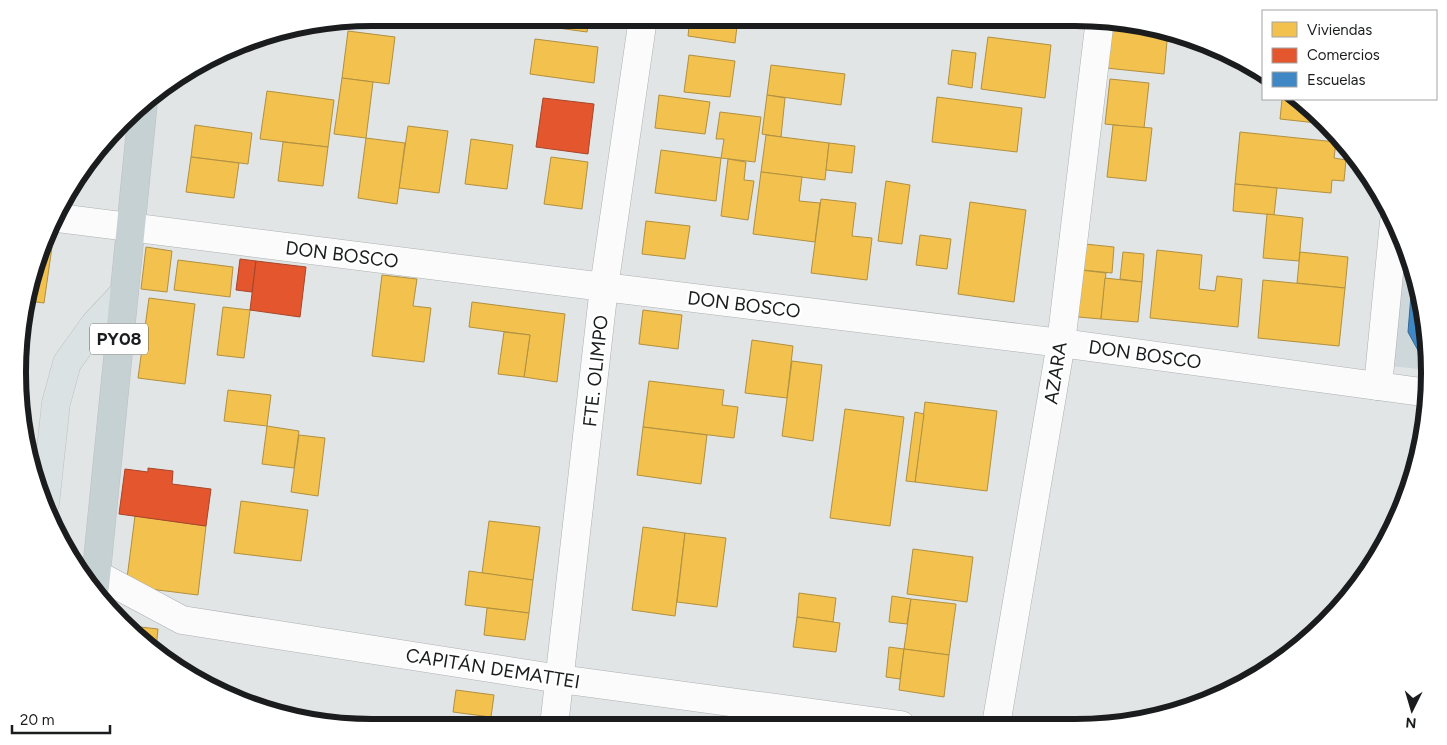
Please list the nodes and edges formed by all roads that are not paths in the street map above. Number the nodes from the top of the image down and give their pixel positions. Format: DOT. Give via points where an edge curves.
graph roads {
  1 [pos="642,26"];
  2 [pos="1099,27"];
  3 [pos="142,114"];
  4 [pos="62,219"];
  5 [pos="131,227"];
  6 [pos="1393,237"];
  7 [pos="604,287"];
  8 [pos="124,293"];
  9 [pos="1060,342"];
  10 [pos="1378,386"];
  11 [pos="1420,392"];
  12 [pos="46,487"];
  13 [pos="95,579"];
  14 [pos="96,581"];
  15 [pos="560,679"];
  16 [pos="555,719"];
  17 [pos="857,719"];
  18 [pos="997,719"];
  1 -- 7 [label="street, FTE. OLIMPO"];
  2 -- 9 [label="street, AZARA"];
  3 -- 5 [label="highway, PY08"];
  4 -- 5 [label="street, DON BOSCO"];
  5 -- 7 [label="street, DON BOSCO"];
  5 -- 8 [label="highway, PY08"];
  6 -- 10 [label="street"];
  7 -- 9 [label="street, DON BOSCO"];
  7 -- 15 [label="street, FTE. OLIMPO"];
  8 -- 12 [label="main road" via="95,324 67,363 56,403"];
  8 -- 13 [label="highway, PY08"];
  9 -- 10 [label="street, DON BOSCO"];
  9 -- 18 [label="street, AZARA"];
  10 -- 11 [label="street, DON BOSCO"];
  14 -- 15 [label="street, CAPITÁN DEMATTEI" via="182,620"];
  15 -- 16 [label="street, FTE. OLIMPO"];
  15 -- 17 [label="street, CAPITÁN DEMATTEI"];
}
